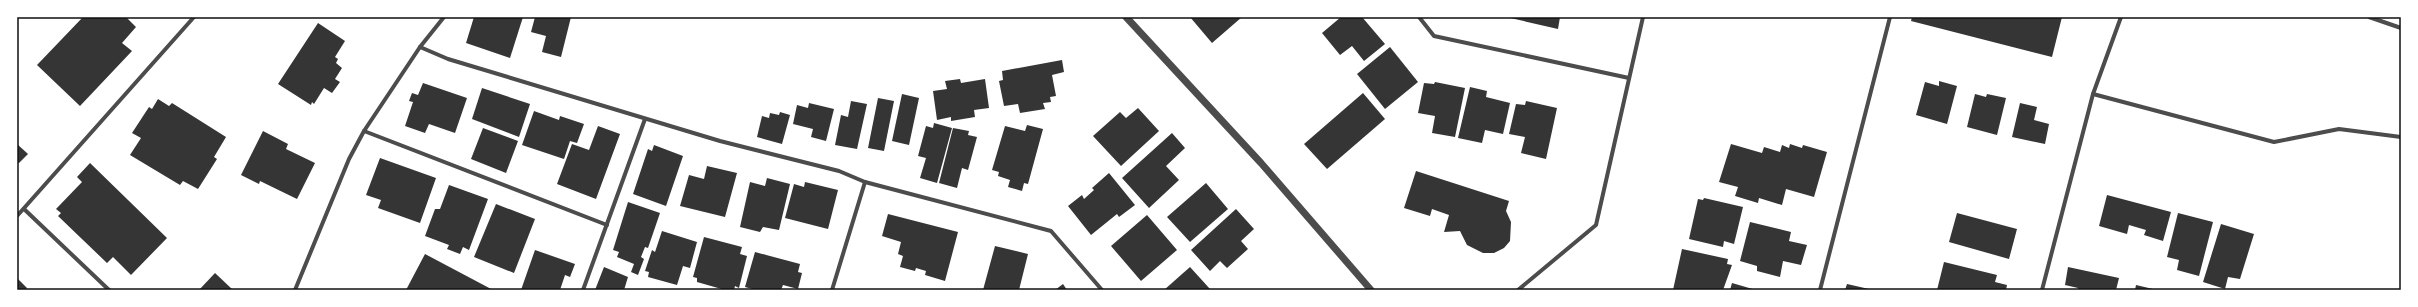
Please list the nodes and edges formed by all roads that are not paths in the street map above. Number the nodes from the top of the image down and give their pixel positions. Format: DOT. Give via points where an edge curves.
graph roads {
  1 [pos="194,17"];
  2 [pos="444,17"];
  3 [pos="1126,17"];
  4 [pos="1418,17"];
  5 [pos="1643,17"];
  6 [pos="1890,17"];
  7 [pos="2121,17"];
  8 [pos="2369,17"];
  9 [pos="2401,28"];
  10 [pos="420,47"];
  11 [pos="1630,78"];
  12 [pos="2093,94"];
  13 [pos="646,119"];
  14 [pos="364,131"];
  15 [pos="2401,138"];
  16 [pos="865,182"];
  17 [pos="24,209"];
  18 [pos="17,216"];
  19 [pos="607,225"];
  20 [pos="109,290"];
  21 [pos="295,290"];
  22 [pos="583,290"];
  23 [pos="832,290"];
  24 [pos="1102,290"];
  25 [pos="1371,290"];
  26 [pos="1518,290"];
  27 [pos="1820,290"];
  28 [pos="2042,290"];
  1 -- 17 [label="street"];
  2 -- 10 [label="street"];
  3 -- 25 [label="street" via="1260,163"];
  4 -- 11 [label="street" via="1434,36"];
  5 -- 11 [label="street"];
  6 -- 27 [label="street"];
  7 -- 12 [label="street"];
  8 -- 9 [label="street"];
  10 -- 13 [label="street" via="448,59"];
  10 -- 14 [label="street"];
  11 -- 26 [label="street" via="1596,225"];
  12 -- 15 [label="street" via="2274,142 2338,129"];
  12 -- 28 [label="street"];
  13 -- 16 [label="street" via="839,171"];
  13 -- 19 [label="street"];
  14 -- 19 [label="street"];
  14 -- 21 [label="street" via="349,159"];
  16 -- 23 [label="street"];
  16 -- 24 [label="street" via="1051,231"];
  17 -- 18 [label="street"];
  17 -- 20 [label="street"];
  19 -- 22 [label="street"];
}
